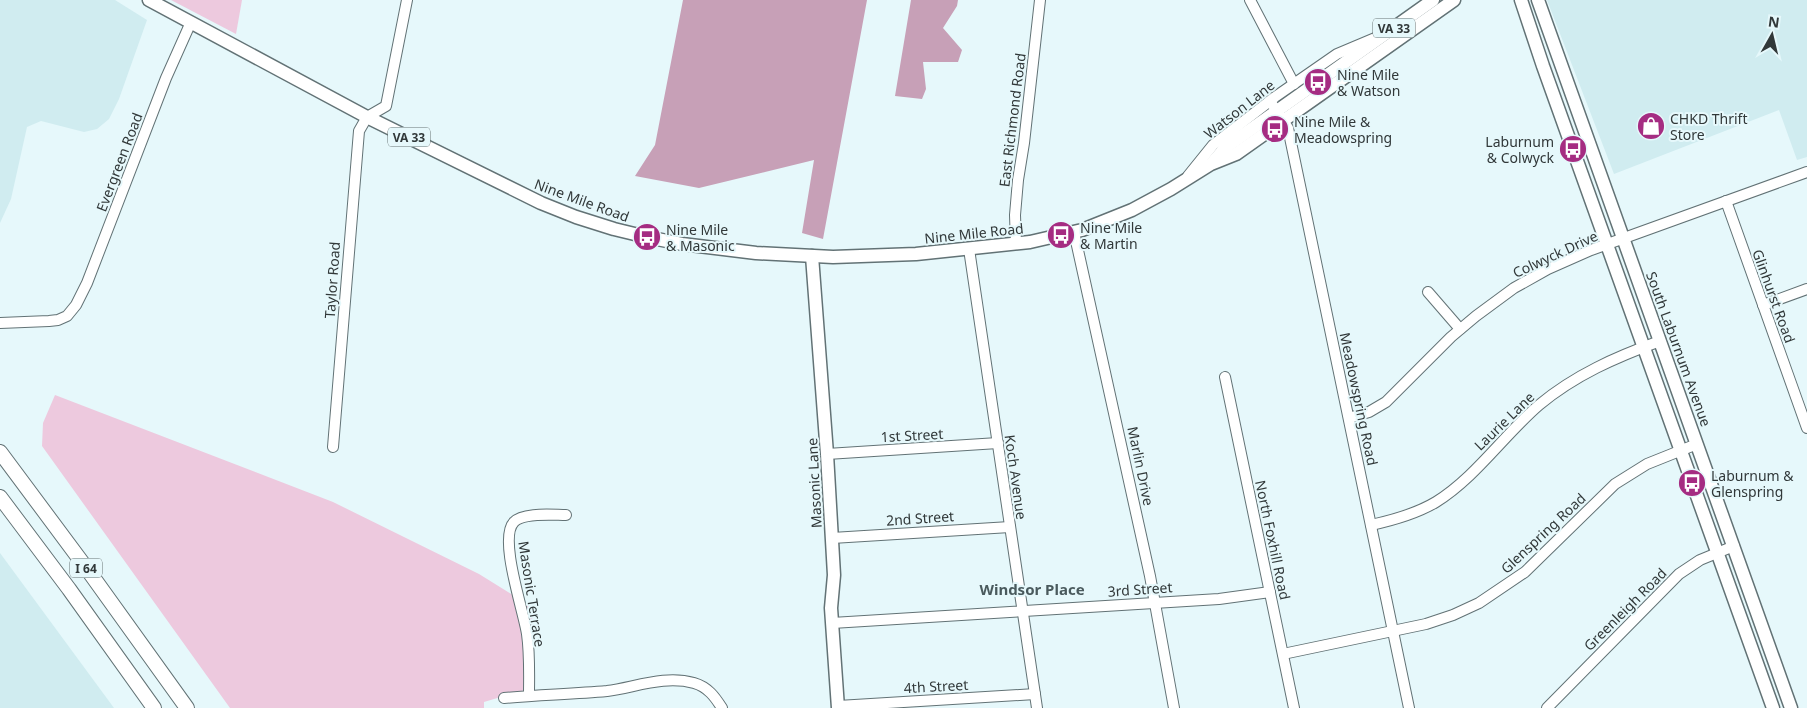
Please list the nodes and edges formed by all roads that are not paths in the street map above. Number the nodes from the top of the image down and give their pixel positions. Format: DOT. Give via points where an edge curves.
graph roads {
  1 [pos="149,0"];
  2 [pos="408,0"];
  3 [pos="1040,0"];
  4 [pos="1250,0"];
  5 [pos="1433,0"];
  6 [pos="1454,0"];
  7 [pos="1521,0"];
  8 [pos="1538,0"];
  9 [pos="191,22"];
  10 [pos="1384,36"];
  11 [pos="1294,84"];
  12 [pos="1551,88"];
  13 [pos="1277,111"];
  14 [pos="1579,113"];
  15 [pos="368,117"];
  16 [pos="1807,172"];
  17 [pos="1184,181"];
  18 [pos="1726,201"];
  19 [pos="1074,232"];
  20 [pos="1623,238"];
  21 [pos="1016,244"];
  22 [pos="1607,244"];
  23 [pos="969,249"];
  24 [pos="812,256"];
  25 [pos="1807,289"];
  26 [pos="1428,292"];
  27 [pos="1763,305"];
  28 [pos="0,323"];
  29 [pos="1460,329"];
  30 [pos="1660,341"];
  31 [pos="1644,347"];
  32 [pos="1225,377"];
  33 [pos="1803,406"];
  34 [pos="1349,418"];
  35 [pos="1807,428"];
  36 [pos="998,443"];
  37 [pos="1697,444"];
  38 [pos="333,448"];
  39 [pos="1680,450"];
  40 [pos="0,452"];
  41 [pos="827,454"];
  42 [pos="0,497"];
  43 [pos="566,515"];
  44 [pos="1371,525"];
  45 [pos="1010,527"];
  46 [pos="832,538"];
  47 [pos="1734,546"];
  48 [pos="1717,553"];
  49 [pos="1270,592"];
  50 [pos="1155,602"];
  51 [pos="1022,611"];
  52 [pos="832,623"];
  53 [pos="1393,632"];
  54 [pos="1283,654"];
  55 [pos="1035,694"];
  56 [pos="529,696"];
  57 [pos="504,698"];
  58 [pos="838,707"];
  59 [pos="1787,707"];
  60 [pos="154,708"];
  61 [pos="187,708"];
  62 [pos="722,708"];
  63 [pos="1037,708"];
  64 [pos="1174,708"];
  65 [pos="1294,708"];
  66 [pos="1409,708"];
  67 [pos="1547,708"];
  68 [pos="1773,708"];
  1 -- 9 [label="main road, Nine Mile Road / VA 33"];
  2 -- 15 [label="street" via="386,106"];
  3 -- 21 [label="street, East Richmond Road" via="1018,180"];
  4 -- 11 [label="street, Watson Lane"];
  5 -- 10 [label="main road, Nine Mile Road / VA 33"];
  6 -- 13 [label="main road, Nine Mile Road / VA 33"];
  7 -- 12 [label="main road"];
  8 -- 14 [label="main road, South Laburnum Avenue"];
  9 -- 15 [label="main road, Nine Mile Road / VA 33"];
  9 -- 28 [label="street, Evergreen Road" via="72,312 58,320"];
  10 -- 11 [label="street, Watson Lane" via="1346,49"];
  10 -- 13 [label="main road, Nine Mile Road / VA 33"];
  11 -- 13 [label="street, Watson Lane"];
  12 -- 14 [label="main road" via="1560,94 1565,108 1571,113"];
  12 -- 22 [label="main road"];
  13 -- 17 [label="street, Watson Lane" via="1214,146"];
  13 -- 17 [label="main road, Nine Mile Road / VA 33" via="1236,154"];
  13 -- 34 [label="street, Meadowspring Road" via="1288,128"];
  14 -- 20 [label="main road, South Laburnum Avenue"];
  15 -- 24 [label="main road, Nine Mile Road / VA 33" via="533,200 576,217 675,242 735,251"];
  15 -- 38 [label="street, Taylor Road" via="358,130"];
  16 -- 18 [label="street, Colwyck Drive"];
  17 -- 19 [label="main road, Nine Mile Road / VA 33" via="1132,210"];
  18 -- 20 [label="street, Colwyck Drive"];
  18 -- 27 [label="street, Glinhurst Road"];
  19 -- 21 [label="main road, Nine Mile Road / VA 33"];
  19 -- 50 [label="street, Marlin Drive"];
  20 -- 22 [label="street, Colwyck Drive"];
  20 -- 30 [label="main road, South Laburnum Avenue"];
  21 -- 23 [label="main road, Nine Mile Road / VA 33"];
  22 -- 29 [label="street, Colwyck Drive" via="1525,281"];
  22 -- 31 [label="main road"];
  23 -- 24 [label="main road, Nine Mile Road / VA 33" via="916,254"];
  23 -- 36 [label="street, Koch Avenue"];
  24 -- 41 [label="main road, Masonic Lane"];
  25 -- 27 [label="street"];
  26 -- 29 [label="street"];
  27 -- 33 [label="street, Glinhurst Road"];
  29 -- 34 [label="street, Colwyck Drive" via="1386,402"];
  30 -- 31 [label="street, Laurie Lane"];
  30 -- 37 [label="main road, South Laburnum Avenue"];
  31 -- 39 [label="main road"];
  31 -- 44 [label="street, Laurie Lane" via="1593,368 1548,398 1457,486 1435,502 1405,516"];
  32 -- 49 [label="street, North Foxhill Road"];
  33 -- 35 [label="street, Glinhurst Road"];
  34 -- 44 [label="street, Meadowspring Road"];
  36 -- 41 [label="street, 1st Street"];
  36 -- 45 [label="street, Koch Avenue"];
  37 -- 39 [label="street, Glenspring Road"];
  37 -- 47 [label="main road, South Laburnum Avenue"];
  39 -- 48 [label="main road"];
  39 -- 53 [label="street, Glenspring Road" via="1615,484 1536,563 1493,595 1440,620"];
  40 -- 61 [label="highway, I 64"];
  41 -- 46 [label="main road, Masonic Lane"];
  42 -- 60 [label="highway, I 64"];
  43 -- 56 [label="street, Masonic Terrace" via="521,517 512,523 509,530 518,602 527,634"];
  44 -- 53 [label="street, Meadowspring Road"];
  45 -- 46 [label="street, 2nd Street"];
  45 -- 51 [label="street, Koch Avenue"];
  46 -- 52 [label="main road, Masonic Lane"];
  47 -- 48 [label="street, Greenleigh Road"];
  47 -- 59 [label="main road, South Laburnum Avenue"];
  48 -- 67 [label="street, Greenleigh Road" via="1679,574"];
  48 -- 68 [label="main road"];
  49 -- 50 [label="street, 3rd Street" via="1219,599"];
  49 -- 54 [label="street, North Foxhill Road"];
  50 -- 51 [label="street, 3rd Street"];
  50 -- 64 [label="street, Marlin Drive"];
  51 -- 52 [label="street, 3rd Street"];
  51 -- 55 [label="street, Koch Avenue"];
  52 -- 58 [label="main road, Masonic Lane"];
  53 -- 54 [label="street, Glenspring Road"];
  53 -- 66 [label="street, Meadowspring Road"];
  54 -- 65 [label="street, North Foxhill Road"];
  55 -- 58 [label="street, 4th Street"];
  55 -- 63 [label="street, Koch Avenue"];
  56 -- 57 [label="street"];
  56 -- 62 [label="street" via="606,691 680,681 704,687"];
}
